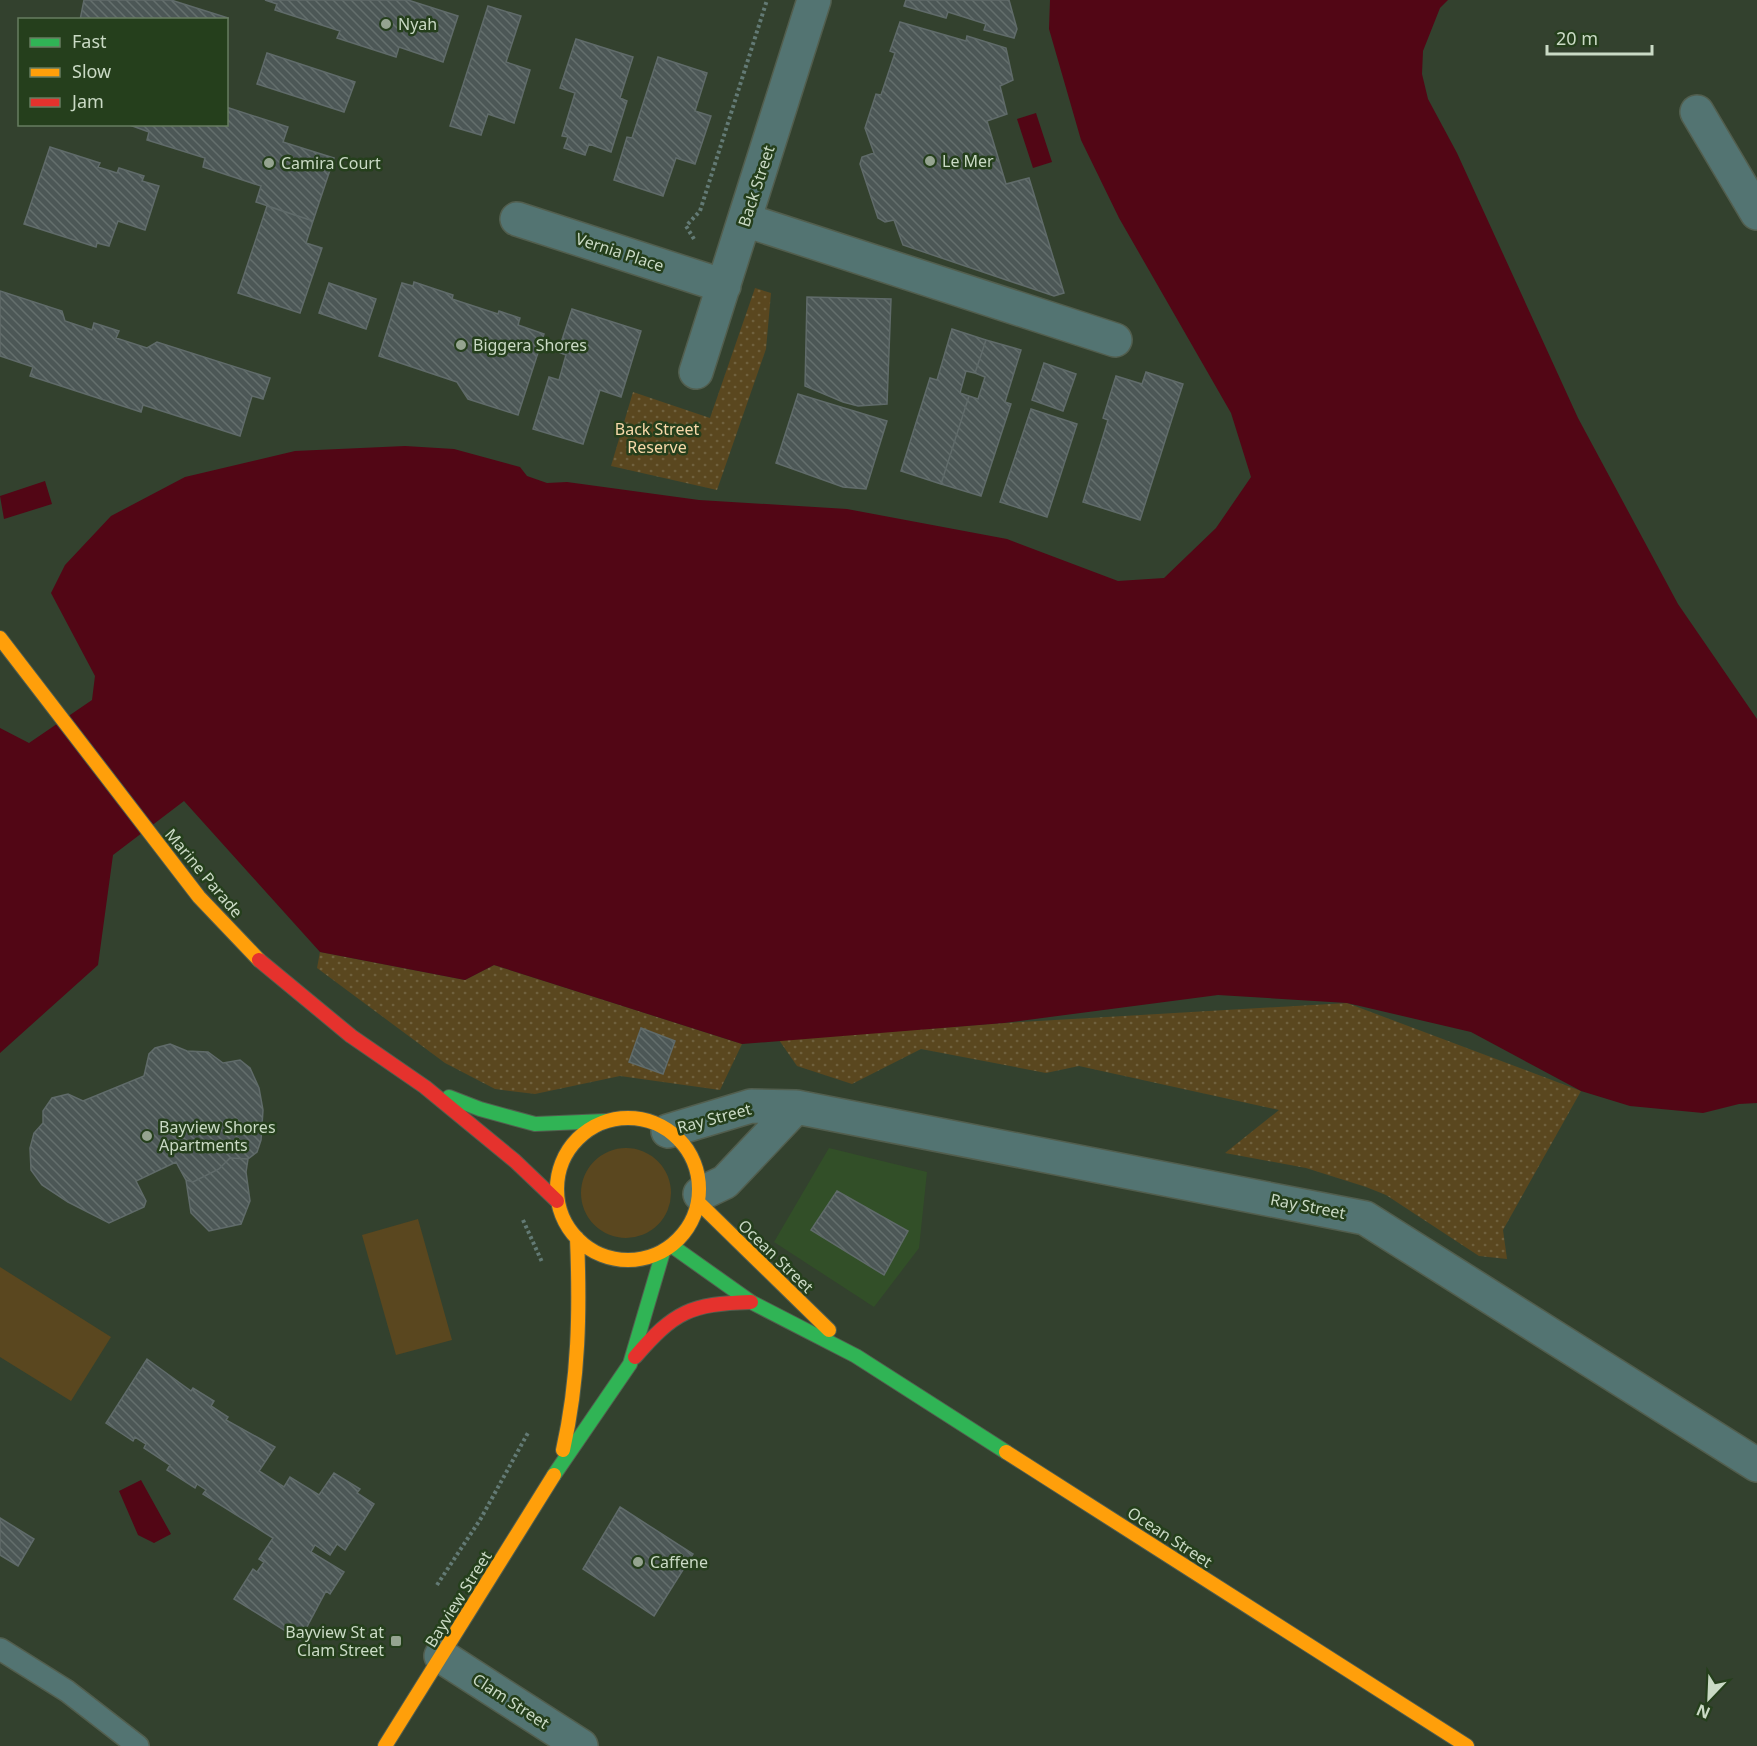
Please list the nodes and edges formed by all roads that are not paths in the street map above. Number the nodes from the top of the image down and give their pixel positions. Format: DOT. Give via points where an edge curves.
graph roads {
  1 [pos="814,0"];
  2 [pos="1697,112"];
  3 [pos="1757,213"];
  4 [pos="518,219"];
  5 [pos="745,220"];
  6 [pos="724,286"];
  7 [pos="1115,340"];
  8 [pos="696,372"];
  9 [pos="0,638"];
  10 [pos="425,1087"];
  11 [pos="796,1107"];
  12 [pos="607,1121"];
  13 [pos="668,1131"];
  14 [pos="699,1198"];
  15 [pos="557,1201"];
  16 [pos="576,1238"];
  17 [pos="667,1249"];
  18 [pos="751,1302"];
  19 [pos="856,1356"];
  20 [pos="630,1364"];
  21 [pos="1757,1465"];
  22 [pos="558,1469"];
  23 [pos="0,1649"];
  24 [pos="441,1656"];
  25 [pos="138,1746"];
  26 [pos="385,1746"];
  27 [pos="581,1746"];
  28 [pos="1467,1746"];
  1 -- 5 [label="street, Back Street"];
  2 -- 3 [label="street"];
  4 -- 6 [label="street, Vernia Place"];
  5 -- 6 [label="street, Back Street"];
  5 -- 7 [label="street"];
  6 -- 8 [label="street, Back Street"];
  9 -- 10 [label="main road, Marine Parade" via="199,897 258,959 351,1036"];
  10 -- 12 [label="main road, Marine Parade" via="480,1109 536,1124"];
  10 -- 15 [label="main road, Marine Parade"];
  11 -- 13 [label="street, Ray Street" via="751,1106"];
  11 -- 14 [label="street, Ray Street" via="725,1182"];
  11 -- 21 [label="street, Ray Street" via="1365,1218"];
  12 -- 13 [label="main road" via="639,1119"];
  12 -- 15 [label="main road" via="581,1135 565,1155 557,1177"];
  13 -- 14 [label="main road" via="692,1158"];
  14 -- 17 [label="main road" via="688,1229"];
  14 -- 19 [label="main road, Ocean Street"];
  15 -- 16 [label="main road" via="564,1222"];
  16 -- 17 [label="main road" via="599,1254 625,1261 643,1259"];
  16 -- 22 [label="main road, Bayview Street" via="580,1351 573,1412"];
  17 -- 18 [label="main road, Ocean Street"];
  17 -- 20 [label="main road, Bayview Street"];
  18 -- 19 [label="main road, Ocean Street"];
  18 -- 20 [label="main road" via="695,1306 674,1316"];
  19 -- 28 [label="main road, Ocean Street"];
  20 -- 22 [label="main road, Bayview Street"];
  22 -- 24 [label="main road, Bayview Street"];
  23 -- 25 [label="lane" via="67,1691"];
  24 -- 26 [label="main road, Bayview Street"];
  24 -- 27 [label="street, Clam Street"];
}
